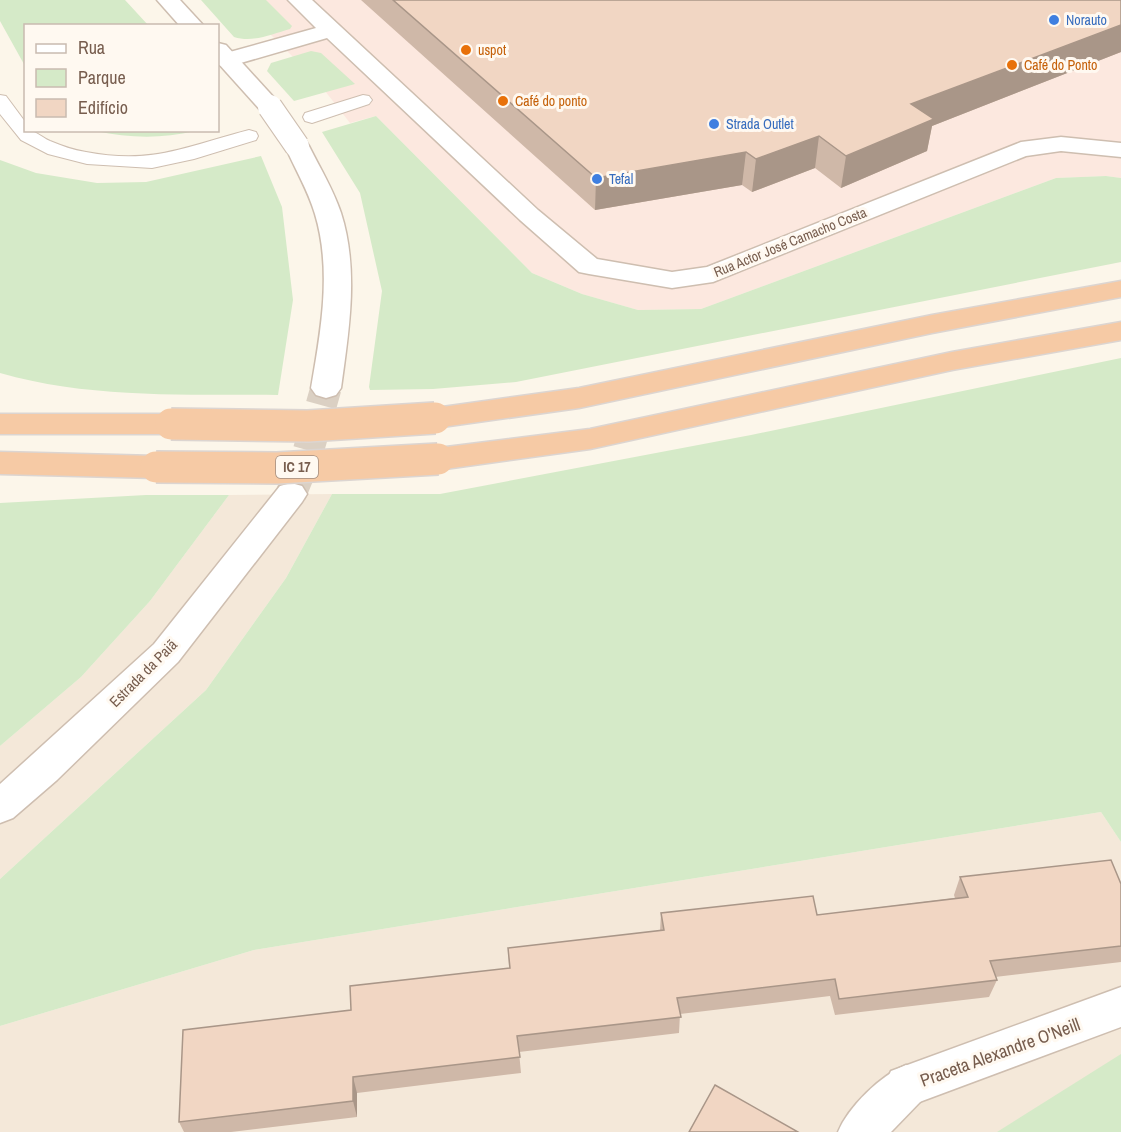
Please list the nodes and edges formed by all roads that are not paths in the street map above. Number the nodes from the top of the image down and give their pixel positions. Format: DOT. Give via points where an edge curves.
graph roads {
  1 [pos="168,0"];
  2 [pos="299,0"];
  3 [pos="191,24"];
  4 [pos="332,30"];
  5 [pos="222,55"];
  6 [pos="0,100"];
  7 [pos="363,100"];
  8 [pos="312,117"];
  9 [pos="24,132"];
  10 [pos="24,132"];
  11 [pos="249,136"];
  12 [pos="1121,150"];
  13 [pos="1121,289"];
  14 [pos="1121,331"];
  15 [pos="326,388"];
  16 [pos="0,403"];
  17 [pos="0,424"];
  18 [pos="64,425"];
  19 [pos="0,463"];
  20 [pos="30,465"];
  21 [pos="0,471"];
  22 [pos="291,494"];
  23 [pos="0,807"];
  24 [pos="1121,1007"];
  25 [pos="860,1132"];
  1 -- 3 [label="street"];
  2 -- 4 [label="street, Rua Actor José Camacho Costa"];
  4 -- 5 [label="street"];
  4 -- 12 [label="street, Rua Actor José Camacho Costa" via="529,215 589,266 672,280 713,274 1022,149 1060,144"];
  5 -- 15 [label="street, bridge" via="270,107 297,146 320,193 335,243 338,287 336,330"];
  6 -- 9 [label="lane"];
  7 -- 8 [label="lane"];
  10 -- 11 [label="lane" via="59,152 104,160 153,162"];
  13 -- 18 [label="highway, bridge" via="579,398 435,418 308,426"];
  14 -- 20 [label="highway, IC 17, bridge" via="952,361 590,439 438,459 277,468"];
  16 -- 18 [label="highway"];
  17 -- 18 [label="highway"];
  19 -- 20 [label="highway"];
  20 -- 21 [label="highway"];
  22 -- 23 [label="street, Estrada da Paiã" via="166,653"];
  24 -- 25 [label="street, Praceta Alexandre O'Neill" via="906,1086"];
}
